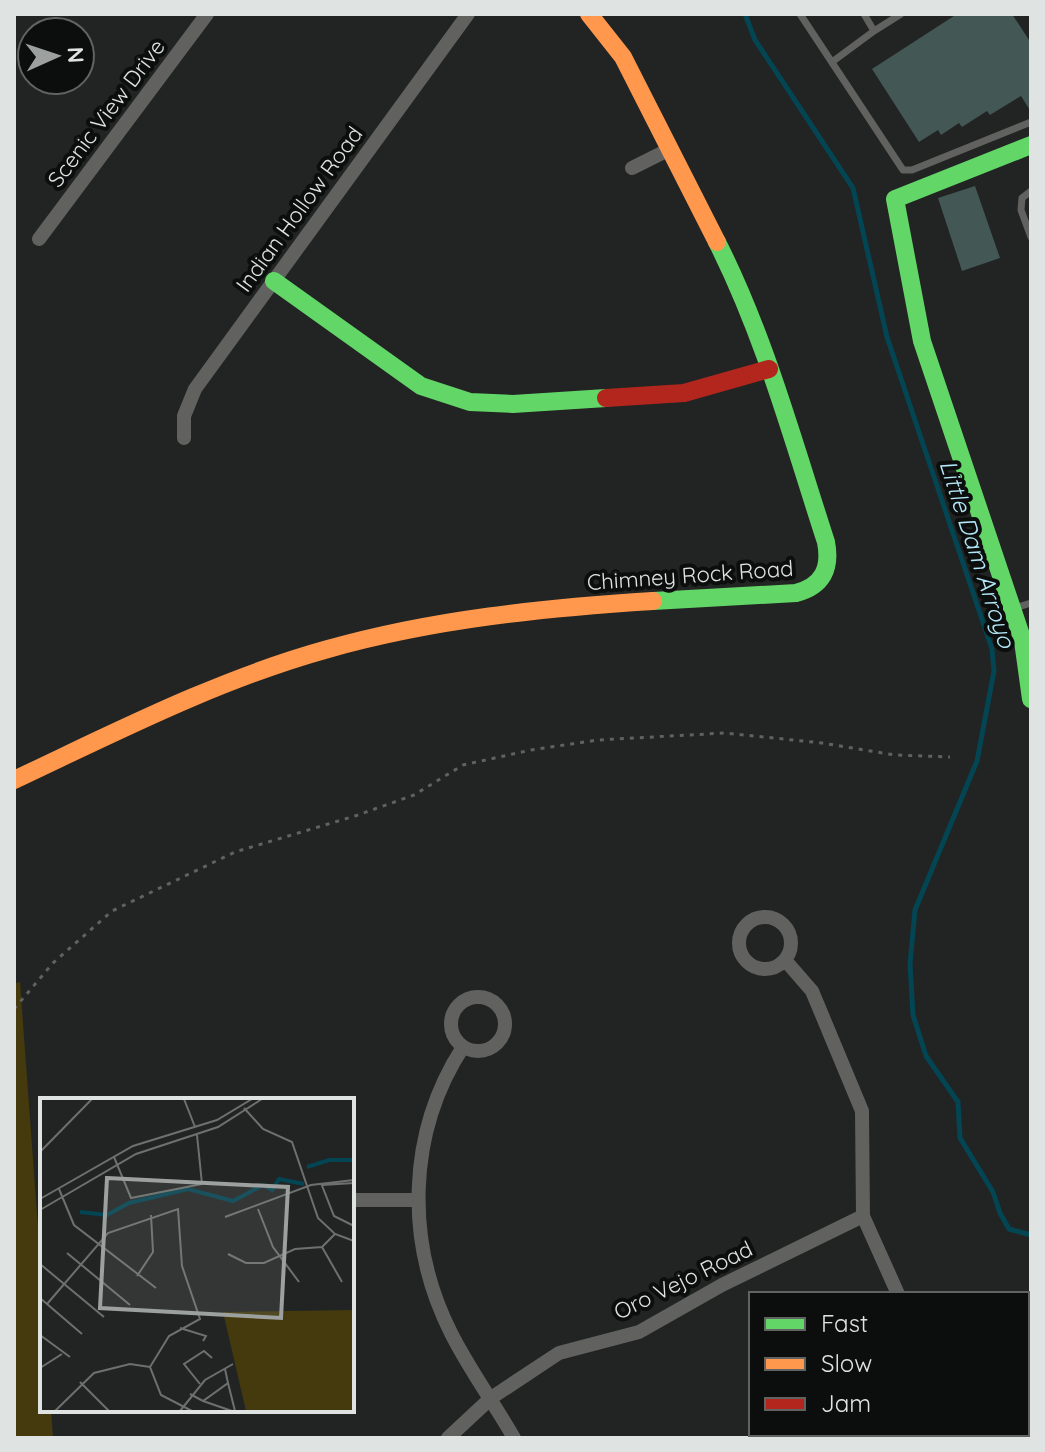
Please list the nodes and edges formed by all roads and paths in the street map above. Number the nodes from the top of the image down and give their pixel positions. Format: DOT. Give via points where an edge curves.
graph roads {
  1 [pos="207,14"];
  2 [pos="468,14"];
  3 [pos="589,14"];
  4 [pos="800,14"];
  5 [pos="864,14"];
  6 [pos="901,14"];
  7 [pos="874,31"];
  8 [pos="832,62"];
  9 [pos="1031,122"];
  10 [pos="1031,145"];
  11 [pos="670,149"];
  12 [pos="632,168"];
  13 [pos="1031,191"];
  14 [pos="1031,237"];
  15 [pos="39,239"];
  16 [pos="274,281"];
  17 [pos="769,369"];
  18 [pos="184,438"];
  19 [pos="1031,603"];
  20 [pos="1013,609"];
  21 [pos="1031,699"];
  22 [pos="950,757"];
  23 [pos="14,780"];
  24 [pos="785,960"];
  25 [pos="14,1009"];
  26 [pos="463,1047"];
  27 [pos="354,1200"];
  28 [pos="418,1200"];
  29 [pos="863,1216"];
  30 [pos="897,1292"];
  31 [pos="491,1398"];
  32 [pos="448,1438"];
  33 [pos="514,1438"];
  1 -- 15 [label="street, Scenic View Drive"];
  2 -- 16 [label="street, Indian Hollow Road"];
  3 -- 11 [label="street, Chimney Rock Road" via="623,57"];
  4 -- 8 [label="lane"];
  5 -- 7 [label="lane"];
  6 -- 7 [label="lane"];
  7 -- 8 [label="lane"];
  8 -- 9 [label="lane" via="903,170"];
  10 -- 20 [label="street" via="895,199 922,341"];
  11 -- 12 [label="street"];
  11 -- 17 [label="street, Chimney Rock Road" via="743,297"];
  13 -- 14 [label="lane" via="1022,198 1021,210"];
  16 -- 17 [label="street" via="421,386 470,402 684,393"];
  16 -- 18 [label="street, Indian Hollow Road" via="190,397"];
  17 -- 23 [label="street, Chimney Rock Road" via="828,550 827,571 809,590 519,612 370,637 215,687"];
  19 -- 20 [label="lane"];
  20 -- 21 [label="street"];
  22 -- 25 [label="path" via="725,733 598,740 463,765 414,795 235,852 112,911 53,963"];
  24 -- 29 [label="street" via="812,991 862,1111"];
  26 -- 28 [label="street" via="430,1115"];
  27 -- 28 [label="street"];
  28 -- 31 [label="street" via="423,1252 437,1302"];
  29 -- 30 [label="street"];
  29 -- 31 [label="street, Oro Vejo Road" via="639,1332 559,1353"];
  31 -- 32 [label="street, Oro Vejo Road"];
  31 -- 33 [label="street"];
}
